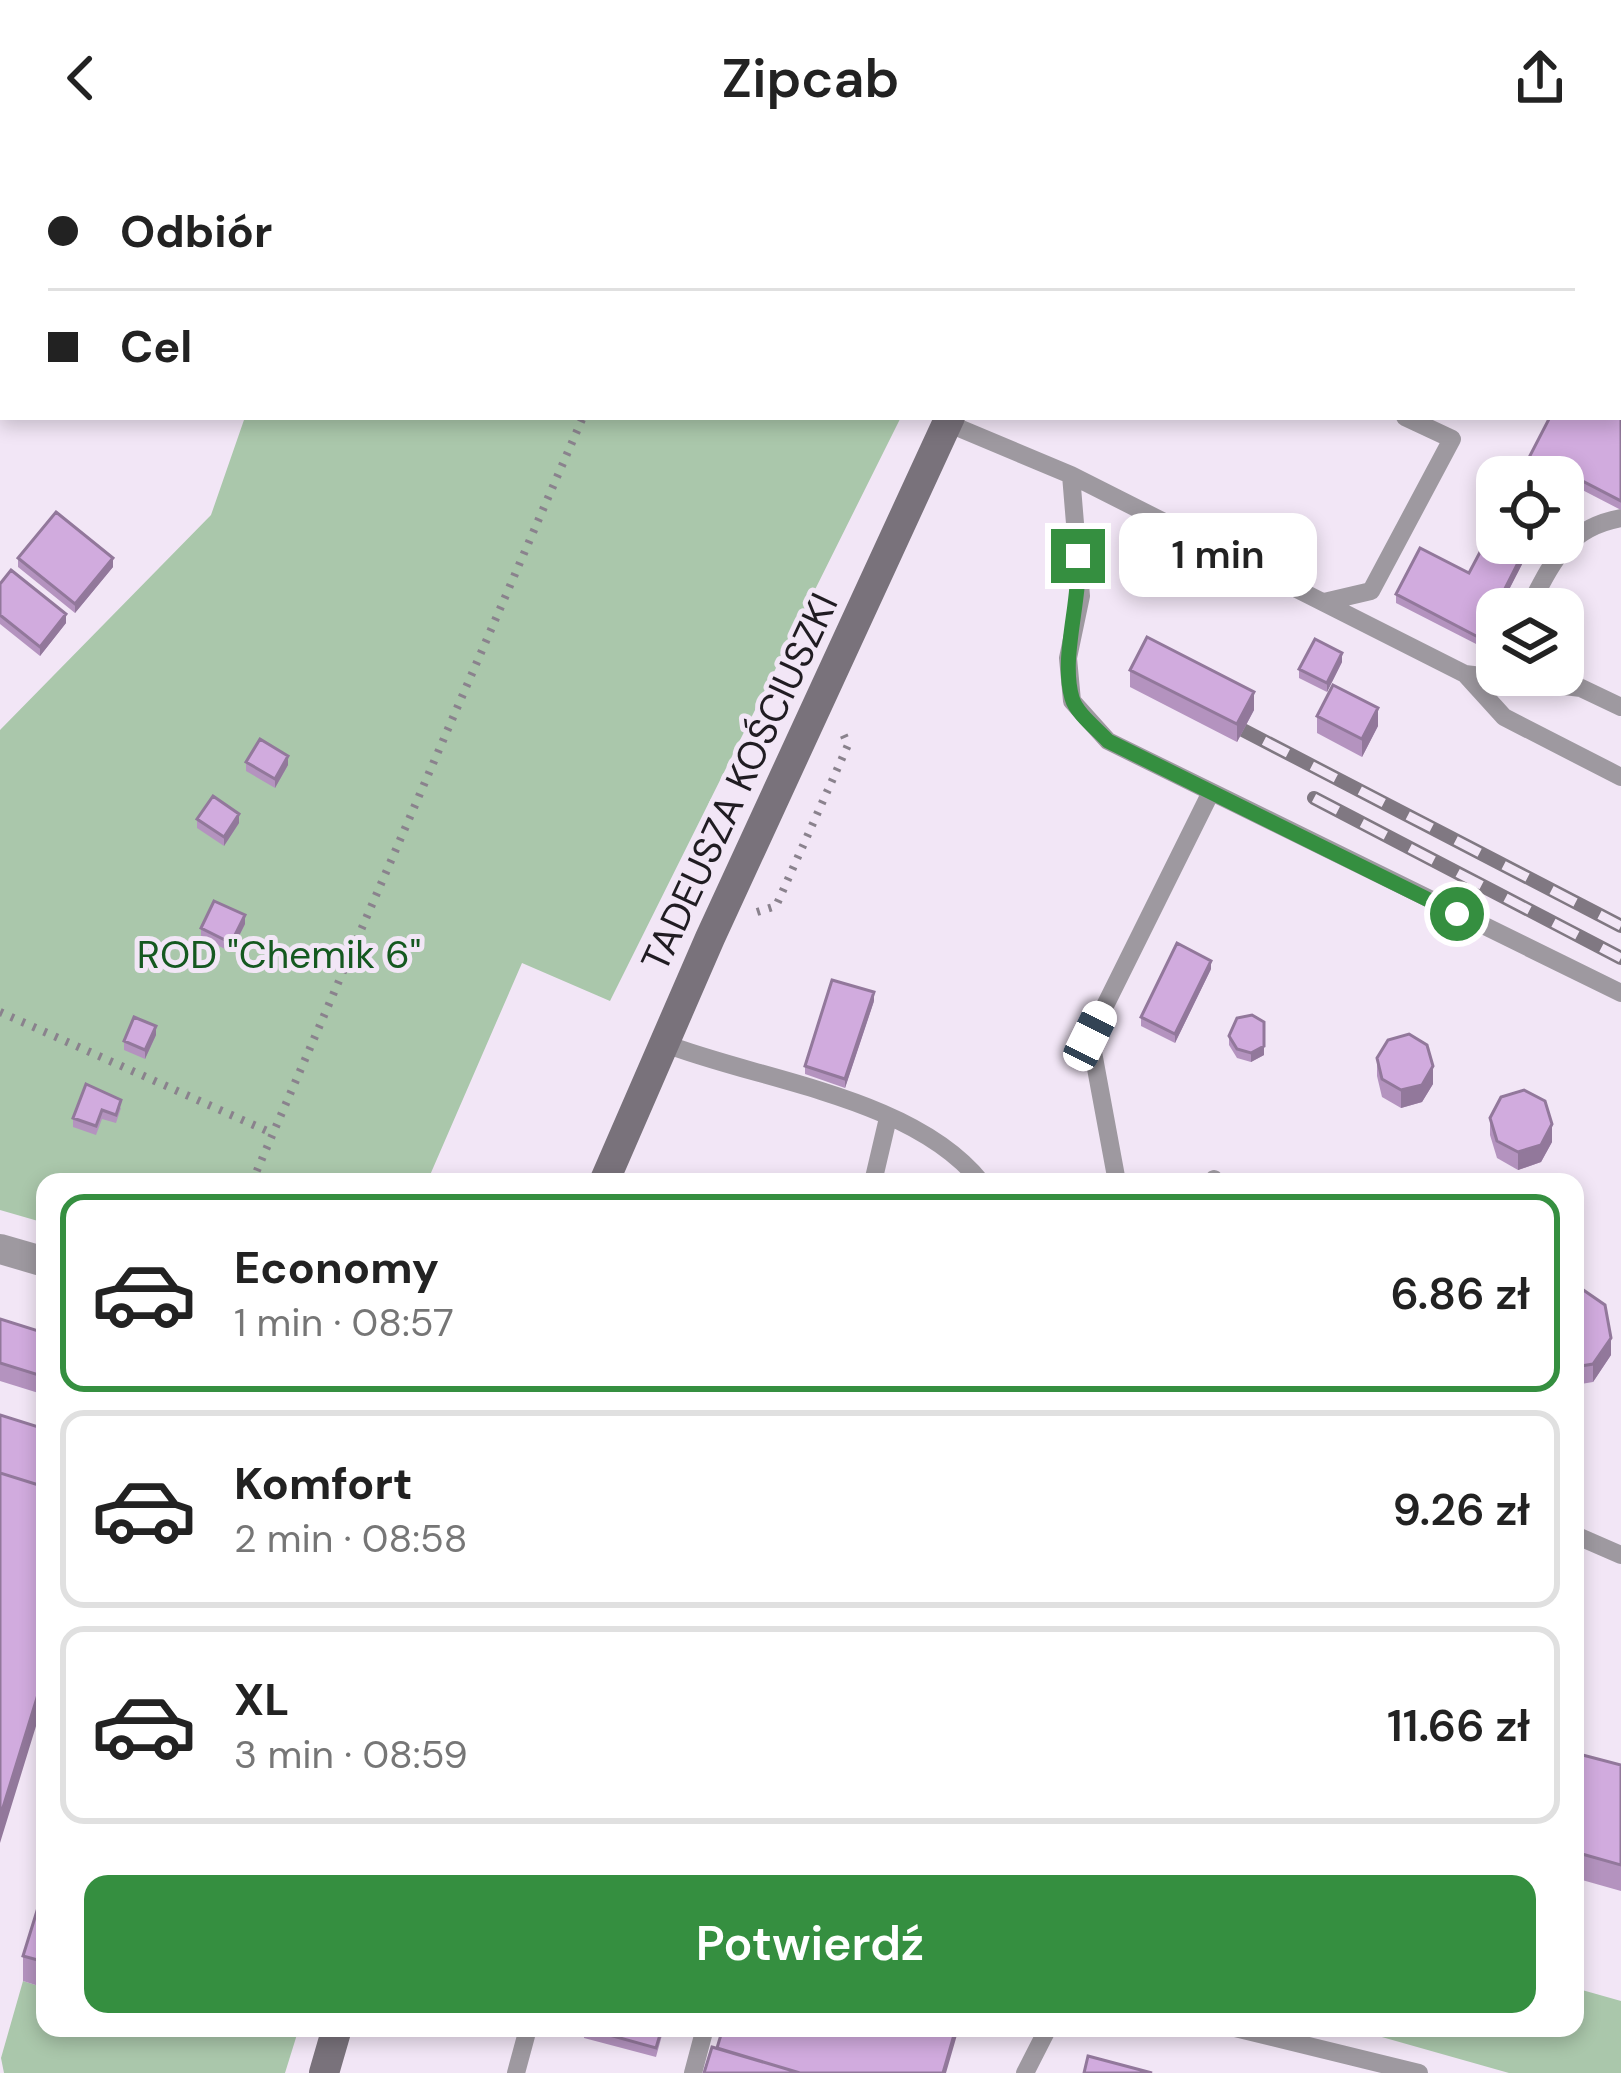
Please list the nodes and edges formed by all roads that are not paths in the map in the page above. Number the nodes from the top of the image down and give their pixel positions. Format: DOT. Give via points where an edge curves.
graph roads {
  1 [pos="949,420"];
  2 [pos="1411,420"];
  3 [pos="1071,476"];
  4 [pos="1621,518"];
  5 [pos="1539,588"];
  6 [pos="1324,602"];
  7 [pos="1476,673"];
  8 [pos="1465,674"];
  9 [pos="1584,689"];
  10 [pos="1621,707"];
  11 [pos="1621,777"];
  12 [pos="1210,794"];
  13 [pos="1621,993"];
  14 [pos="663,1042"];
  15 [pos="888,1118"];
  16 [pos="608,1173"];
  17 [pos="875,1173"];
  18 [pos="974,1173"];
  19 [pos="1116,1173"];
  20 [pos="0,1249"];
  21 [pos="36,1259"];
  22 [pos="1584,1539"];
  23 [pos="1621,1555"];
  24 [pos="335,2037"];
  25 [pos="526,2037"];
  26 [pos="703,2037"];
  27 [pos="1043,2037"];
  28 [pos="1272,2037"];
  29 [pos="326,2073"];
  30 [pos="516,2073"];
  31 [pos="693,2073"];
  32 [pos="1025,2073"];
  33 [pos="1419,2073"];
  1 -- 3 [label="lane"];
  1 -- 14 [label="main road, TADEUSZA KOŚCIUSZKI"];
  2 -- 6 [label="lane" via="1452,440 1371,590"];
  3 -- 6 [label="lane"];
  3 -- 12 [label="lane" via="1081,596 1068,658 1072,701 1108,741"];
  4 -- 5 [label="lane" via="1590,524 1555,557"];
  6 -- 8 [label="lane"];
  7 -- 8 [label="lane"];
  8 -- 11 [label="lane" via="1504,717"];
  9 -- 10 [label="lane"];
  12 -- 13 [label="lane"];
  12 -- 19 [label="lane" via="1090,1036"];
  14 -- 15 [label="lane"];
  14 -- 16 [label="main road, TADEUSZA KOŚCIUSZKI"];
  15 -- 17 [label="lane"];
  15 -- 18 [label="lane"];
  20 -- 21 [label="street"];
  22 -- 23 [label="lane"];
  24 -- 29 [label="main road"];
  25 -- 30 [label="lane"];
  26 -- 31 [label="lane"];
  27 -- 32 [label="lane"];
  28 -- 33 [label="lane"];
}
